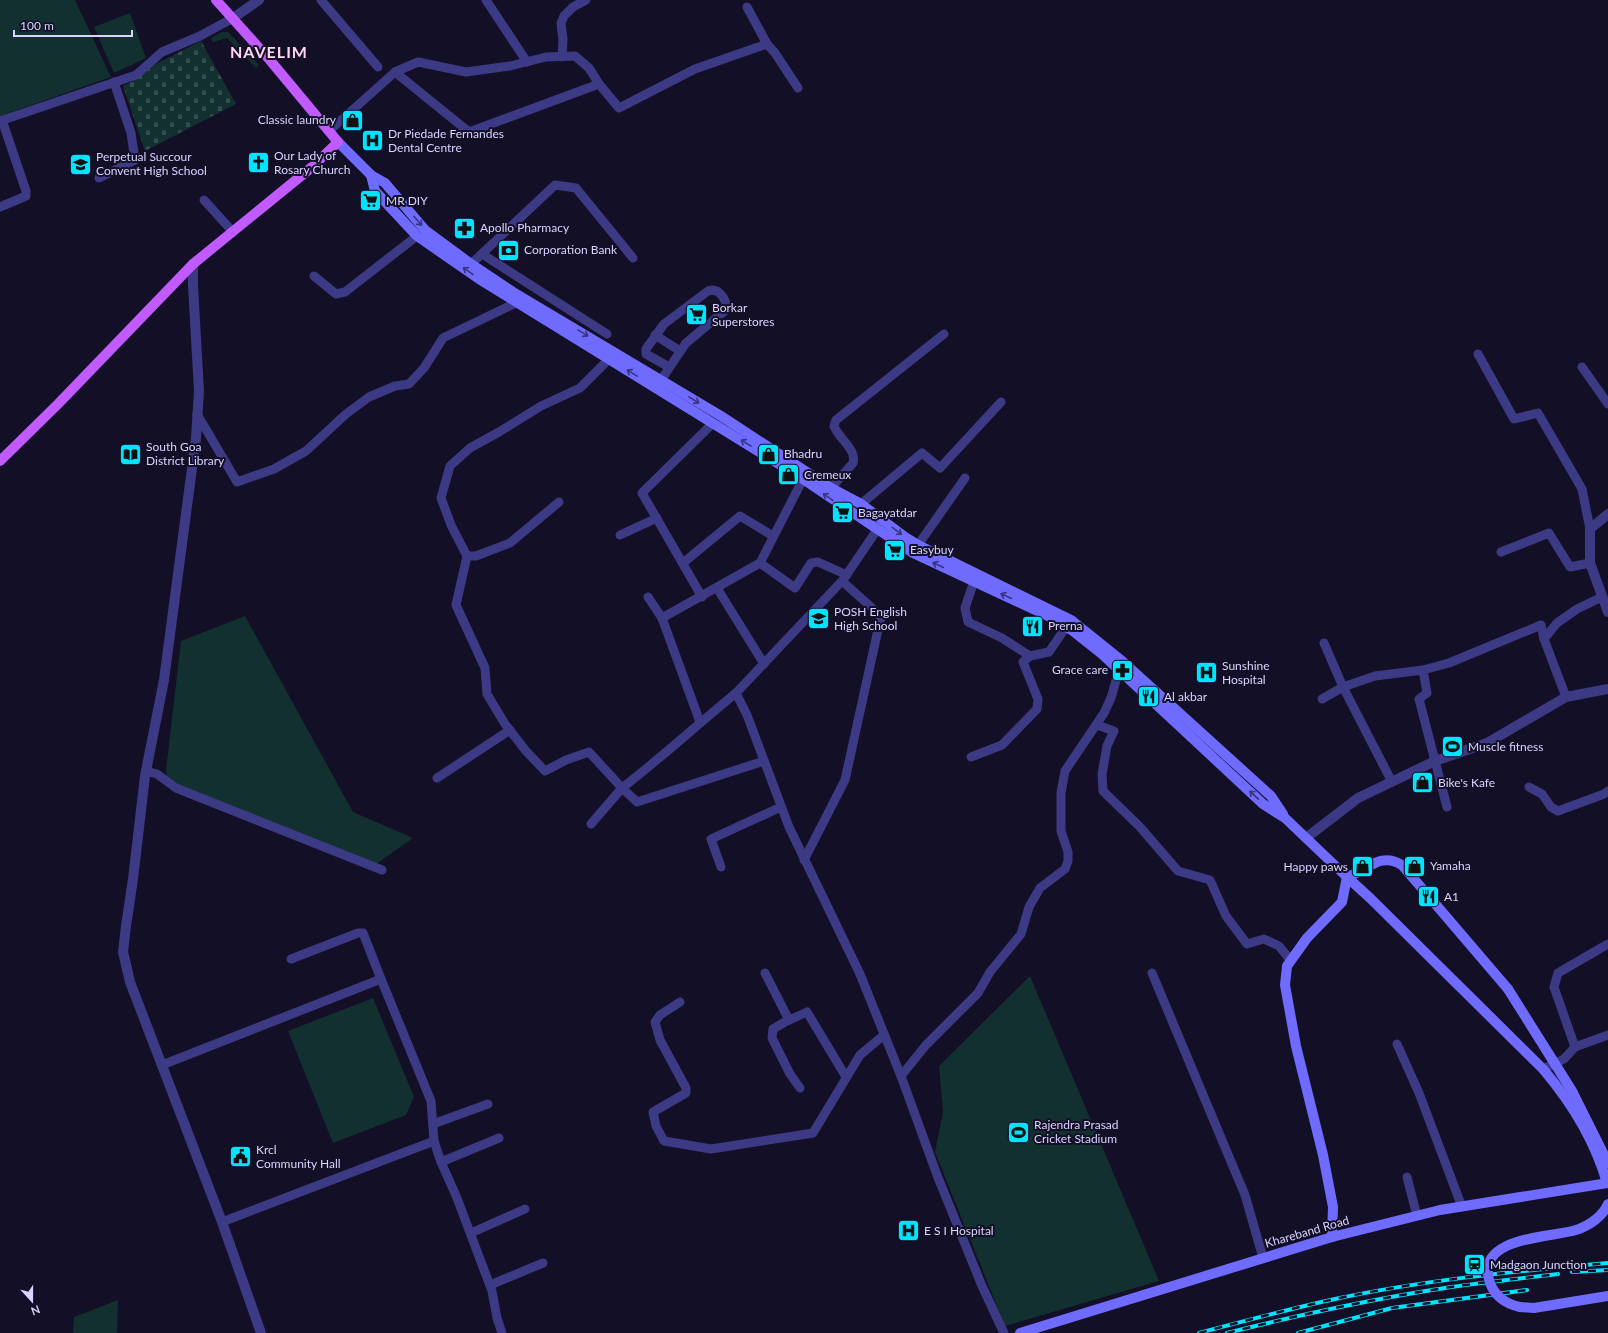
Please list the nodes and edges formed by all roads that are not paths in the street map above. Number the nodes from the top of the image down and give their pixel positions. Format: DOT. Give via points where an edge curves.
graph roads {
  1 [pos="216,0"];
  2 [pos="259,0"];
  3 [pos="321,0"];
  4 [pos="486,0"];
  5 [pos="586,0"];
  6 [pos="747,7"];
  7 [pos="233,18"];
  8 [pos="767,44"];
  9 [pos="562,57"];
  10 [pos="527,62"];
  11 [pos="378,67"];
  12 [pos="395,72"];
  13 [pos="114,82"];
  14 [pos="599,84"];
  15 [pos="798,88"];
  16 [pos="1,120"];
  17 [pos="329,131"];
  18 [pos="338,142"];
  19 [pos="371,175"];
  20 [pos="99,178"];
  21 [pos="204,200"];
  22 [pos="0,207"];
  23 [pos="233,232"];
  24 [pos="417,236"];
  25 [pos="482,254"];
  26 [pos="633,258"];
  27 [pos="193,264"];
  28 [pos="471,264"];
  29 [pos="314,276"];
  30 [pos="520,300"];
  31 [pos="607,334"];
  32 [pos="944,334"];
  33 [pos="655,335"];
  34 [pos="680,351"];
  35 [pos="645,352"];
  36 [pos="1478,354"];
  37 [pos="609,359"];
  38 [pos="636,365"];
  39 [pos="669,367"];
  40 [pos="1582,367"];
  41 [pos="658,384"];
  42 [pos="1001,402"];
  43 [pos="1608,404"];
  44 [pos="197,414"];
  45 [pos="714,423"];
  46 [pos="0,461"];
  47 [pos="965,478"];
  48 [pos="803,479"];
  49 [pos="831,488"];
  50 [pos="558,502"];
  51 [pos="861,504"];
  52 [pos="1608,514"];
  53 [pos="657,518"];
  54 [pos="883,521"];
  55 [pos="1590,529"];
  56 [pos="877,531"];
  57 [pos="620,535"];
  58 [pos="774,536"];
  59 [pos="918,545"];
  60 [pos="1501,552"];
  61 [pos="467,556"];
  62 [pos="683,563"];
  63 [pos="760,563"];
  64 [pos="1590,563"];
  65 [pos="844,578"];
  66 [pos="974,582"];
  67 [pos="717,588"];
  68 [pos="648,597"];
  69 [pos="702,597"];
  70 [pos="1602,597"];
  71 [pos="1608,612"];
  72 [pos="662,618"];
  73 [pos="1066,627"];
  74 [pos="1544,639"];
  75 [pos="1324,644"];
  76 [pos="1030,656"];
  77 [pos="764,664"];
  78 [pos="1119,670"];
  79 [pos="1423,670"];
  80 [pos="1343,686"];
  81 [pos="1608,689"];
  82 [pos="736,693"];
  83 [pos="1566,697"];
  84 [pos="1322,699"];
  85 [pos="1168,710"];
  86 [pos="700,722"];
  87 [pos="1097,725"];
  88 [pos="510,730"];
  89 [pos="971,757"];
  90 [pos="764,761"];
  91 [pos="1435,761"];
  92 [pos="146,771"];
  93 [pos="437,778"];
  94 [pos="1392,782"];
  95 [pos="1529,787"];
  96 [pos="622,788"];
  97 [pos="1608,791"];
  98 [pos="1447,806"];
  99 [pos="781,807"];
  100 [pos="591,824"];
  101 [pos="1306,838"];
  102 [pos="804,860"];
  103 [pos="720,867"];
  104 [pos="382,870"];
  105 [pos="1347,877"];
  106 [pos="1608,944"];
  107 [pos="291,959"];
  108 [pos="1291,960"];
  109 [pos="765,973"];
  110 [pos="1152,973"];
  111 [pos="381,979"];
  112 [pos="680,1002"];
  113 [pos="790,1020"];
  114 [pos="884,1034"];
  115 [pos="1608,1035"];
  116 [pos="1397,1044"];
  117 [pos="1575,1047"];
  118 [pos="162,1065"];
  119 [pos="1544,1069"];
  120 [pos="901,1076"];
  121 [pos="846,1078"];
  122 [pos="800,1088"];
  123 [pos="488,1104"];
  124 [pos="433,1124"];
  125 [pos="498,1138"];
  126 [pos="434,1141"];
  127 [pos="441,1162"];
  128 [pos="1608,1163"];
  129 [pos="1407,1177"];
  130 [pos="1608,1183"];
  131 [pos="1608,1204"];
  132 [pos="1462,1207"];
  133 [pos="525,1209"];
  134 [pos="1418,1216"];
  135 [pos="222,1222"];
  136 [pos="471,1233"];
  137 [pos="1332,1237"];
  138 [pos="1263,1258"];
  139 [pos="543,1263"];
  140 [pos="490,1284"];
  141 [pos="1608,1296"];
  142 [pos="261,1333"];
  143 [pos="502,1333"];
  144 [pos="1004,1333"];
  145 [pos="1020,1333"];
  1 -- 7 [label="main road"];
  2 -- 7 [label="street"];
  3 -- 11 [label="street"];
  4 -- 10 [label="street"];
  5 -- 9 [label="street" via="573,7 560,23"];
  6 -- 8 [label="street"];
  7 -- 13 [label="street" via="162,52 136,75"];
  7 -- 17 [label="main road"];
  8 -- 14 [label="street" via="695,69 619,108"];
  8 -- 15 [label="street"];
  9 -- 10 [label="street" via="546,57"];
  9 -- 14 [label="street" via="575,56 589,68"];
  10 -- 12 [label="street" via="466,72 418,62"];
  12 -- 14 [label="street" via="469,132"];
  12 -- 17 [label="street"];
  13 -- 16 [label="street"];
  13 -- 20 [label="street" via="131,134 135,160"];
  16 -- 22 [label="street" via="26,196"];
  17 -- 18 [label="main road"];
  18 -- 19 [label="main road"];
  18 -- 23 [label="main road" via="312,167"];
  19 -- 24 [label="main road" via="375,191"];
  19 -- 28 [label="main road, one-way" via="384,183 425,230"];
  21 -- 23 [label="street"];
  23 -- 27 [label="main road"];
  24 -- 29 [label="street" via="345,292 336,294"];
  30 -- 24 [label="main road, one-way" via="479,279"];
  25 -- 26 [label="street" via="555,185 576,188"];
  25 -- 28 [label="street"];
  25 -- 31 [label="street"];
  27 -- 44 [label="street"];
  27 -- 46 [label="main road"];
  28 -- 30 [label="main road"];
  30 -- 37 [label="main road"];
  30 -- 38 [label="main road, one-way"];
  30 -- 44 [label="street" via="443,338 424,368 409,384 395,386 369,397 306,450 274,469 237,482"];
  32 -- 49 [label="street" via="836,420 836,431 855,457 853,463"];
  33 -- 34 [label="street"];
  33 -- 34 [label="street" via="664,324 708,291 717,290 727,309"];
  33 -- 35 [label="street"];
  34 -- 39 [label="street"];
  35 -- 38 [label="street"];
  35 -- 39 [label="street"];
  36 -- 55 [label="street" via="1514,419 1538,413 1582,489"];
  41 -- 37 [label="main road, one-way"];
  37 -- 61 [label="street" via="580,388 541,406 470,448 450,466 441,498"];
  38 -- 41 [label="main road"];
  39 -- 41 [label="street"];
  40 -- 43 [label="street"];
  41 -- 45 [label="main road"];
  41 -- 49 [label="main road, one-way" via="721,416"];
  42 -- 51 [label="street" via="940,468 922,453"];
  44 -- 92 [label="street" via="164,680"];
  48 -- 45 [label="main road, one-way"];
  45 -- 53 [label="street" via="642,493"];
  47 -- 59 [label="street"];
  56 -- 48 [label="main road, one-way"];
  48 -- 58 [label="street"];
  49 -- 51 [label="main road"];
  50 -- 61 [label="street" via="510,543 476,556"];
  51 -- 54 [label="main road"];
  52 -- 55 [label="street"];
  53 -- 57 [label="street"];
  53 -- 62 [label="street"];
  54 -- 56 [label="street"];
  54 -- 59 [label="main road, one-way"];
  55 -- 64 [label="street"];
  56 -- 65 [label="street"];
  66 -- 56 [label="main road, one-way" via="912,554"];
  58 -- 62 [label="street" via="740,516"];
  58 -- 63 [label="street"];
  59 -- 85 [label="main road" via="1071,620 1117,657"];
  60 -- 64 [label="street" via="1549,533 1570,567"];
  61 -- 88 [label="street" via="456,604 485,668 487,694"];
  62 -- 69 [label="street"];
  63 -- 65 [label="street" via="795,588 811,563 818,562"];
  63 -- 67 [label="street"];
  64 -- 70 [label="street"];
  65 -- 77 [label="street"];
  65 -- 102 [label="street" via="881,616 845,780"];
  73 -- 66 [label="main road, one-way"];
  66 -- 76 [label="street" via="965,608 968,622 1002,638"];
  67 -- 69 [label="street"];
  67 -- 77 [label="street"];
  68 -- 72 [label="street"];
  69 -- 72 [label="street"];
  70 -- 71 [label="street"];
  70 -- 74 [label="street" via="1557,622"];
  72 -- 86 [label="street"];
  73 -- 76 [label="street" via="1049,652"];
  73 -- 78 [label="main road"];
  74 -- 79 [label="street" via="1541,625 1449,663"];
  74 -- 83 [label="street"];
  75 -- 80 [label="street"];
  76 -- 89 [label="street" via="1023,662 1038,699 1037,709 1002,745"];
  77 -- 82 [label="street"];
  78 -- 85 [label="main road"];
  78 -- 87 [label="street" via="1111,698"];
  79 -- 80 [label="street" via="1375,676"];
  79 -- 91 [label="street" via="1427,693 1419,699"];
  80 -- 84 [label="street"];
  80 -- 94 [label="street"];
  81 -- 83 [label="street"];
  82 -- 86 [label="street"];
  82 -- 90 [label="street"];
  83 -- 91 [label="street" via="1487,743"];
  85 -- 101 [label="main road" via="1271,796 1285,818"];
  86 -- 96 [label="street"];
  87 -- 108 [label="street" via="1114,731 1107,746 1102,774 1103,791 1140,827 1178,871 1210,880 1226,916 1247,944 1264,939 1278,946"];
  87 -- 120 [label="street" via="1065,771 1061,793 1061,831 1068,852 1065,869 1040,888 1029,907 1021,934 990,972 978,993 926,1045"];
  88 -- 93 [label="street"];
  88 -- 96 [label="street" via="545,771 589,752"];
  90 -- 96 [label="street" via="637,802"];
  90 -- 99 [label="street"];
  91 -- 94 [label="street"];
  91 -- 98 [label="street"];
  92 -- 104 [label="street" via="157,774 176,788"];
  92 -- 118 [label="street" via="123,952 130,982"];
  94 -- 101 [label="street" via="1358,798"];
  95 -- 97 [label="street" via="1542,794 1551,807 1558,811"];
  96 -- 100 [label="street"];
  99 -- 102 [label="street"];
  99 -- 103 [label="street" via="711,839"];
  101 -- 105 [label="main road"];
  102 -- 114 [label="street" via="860,974"];
  105 -- 108 [label="main road" via="1342,902 1307,938"];
  105 -- 119 [label="main road"];
  105 -- 128 [label="main road, bridge" via="1386,859 1402,865 1508,989 1572,1091"];
  106 -- 117 [label="street" via="1558,973 1554,987"];
  107 -- 111 [label="street" via="363,933"];
  108 -- 137 [label="main road" via="1287,966 1285,985 1296,1046 1324,1163 1332,1207"];
  109 -- 113 [label="street"];
  110 -- 138 [label="street" via="1246,1195"];
  111 -- 118 [label="street"];
  111 -- 124 [label="street" via="431,1101"];
  112 -- 121 [label="street" via="660,1015 656,1022 663,1045 686,1088 686,1093 652,1112 664,1141 711,1149 814,1133"];
  113 -- 121 [label="street" via="807,1012"];
  113 -- 122 [label="street" via="773,1029 772,1038"];
  114 -- 120 [label="street"];
  114 -- 121 [label="street" via="860,1055"];
  115 -- 117 [label="street"];
  116 -- 132 [label="street" via="1419,1093"];
  117 -- 119 [label="street" via="1564,1059"];
  118 -- 135 [label="street"];
  119 -- 130 [label="main road" via="1583,1125 1602,1164"];
  120 -- 144 [label="street" via="937,1176"];
  123 -- 124 [label="street"];
  124 -- 126 [label="street"];
  125 -- 127 [label="street"];
  126 -- 127 [label="street"];
  126 -- 135 [label="street"];
  127 -- 136 [label="street"];
  129 -- 134 [label="street"];
  130 -- 132 [label="main road, Khareband Road"];
  131 -- 141 [label="main road, bridge" via="1599,1216 1578,1230 1523,1239 1504,1247 1492,1260 1489,1278 1501,1299 1520,1307 1534,1308"];
  132 -- 134 [label="main road, Khareband Road"];
  133 -- 136 [label="street"];
  134 -- 137 [label="main road, Khareband Road"];
  135 -- 142 [label="street"];
  136 -- 140 [label="street"];
  137 -- 138 [label="main road, Khareband Road"];
  138 -- 145 [label="main road, Khareband Road"];
  139 -- 140 [label="street"];
  140 -- 143 [label="street"];
}
